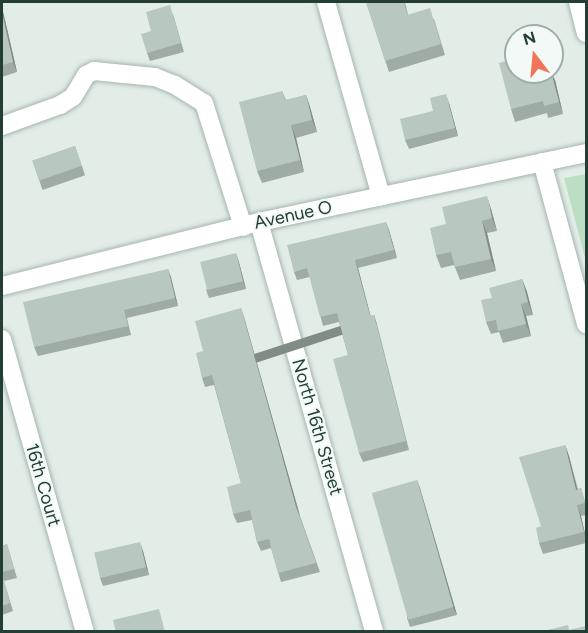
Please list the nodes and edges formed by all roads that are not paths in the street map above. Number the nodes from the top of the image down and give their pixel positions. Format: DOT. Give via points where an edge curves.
graph roads {
  1 [pos="326,2"];
  2 [pos="578,2"];
  3 [pos="586,33"];
  4 [pos="2,126"];
  5 [pos="586,153"];
  6 [pos="542,162"];
  7 [pos="381,196"];
  8 [pos="251,225"];
  9 [pos="2,286"];
  10 [pos="586,324"];
  11 [pos="2,339"];
  12 [pos="85,632"];
  13 [pos="374,632"];
  1 -- 7 [label="street"];
  2 -- 3 [label="street"];
  4 -- 8 [label="street, North 16th Street" via="60,105 72,97 93,71 155,77 204,103"];
  5 -- 6 [label="street, Avenue O"];
  6 -- 7 [label="street, Avenue O"];
  6 -- 10 [label="street"];
  7 -- 8 [label="street, Avenue O"];
  8 -- 9 [label="street, Avenue O"];
  8 -- 13 [label="street, North 16th Street"];
  11 -- 12 [label="street, 16th Court"];
}
